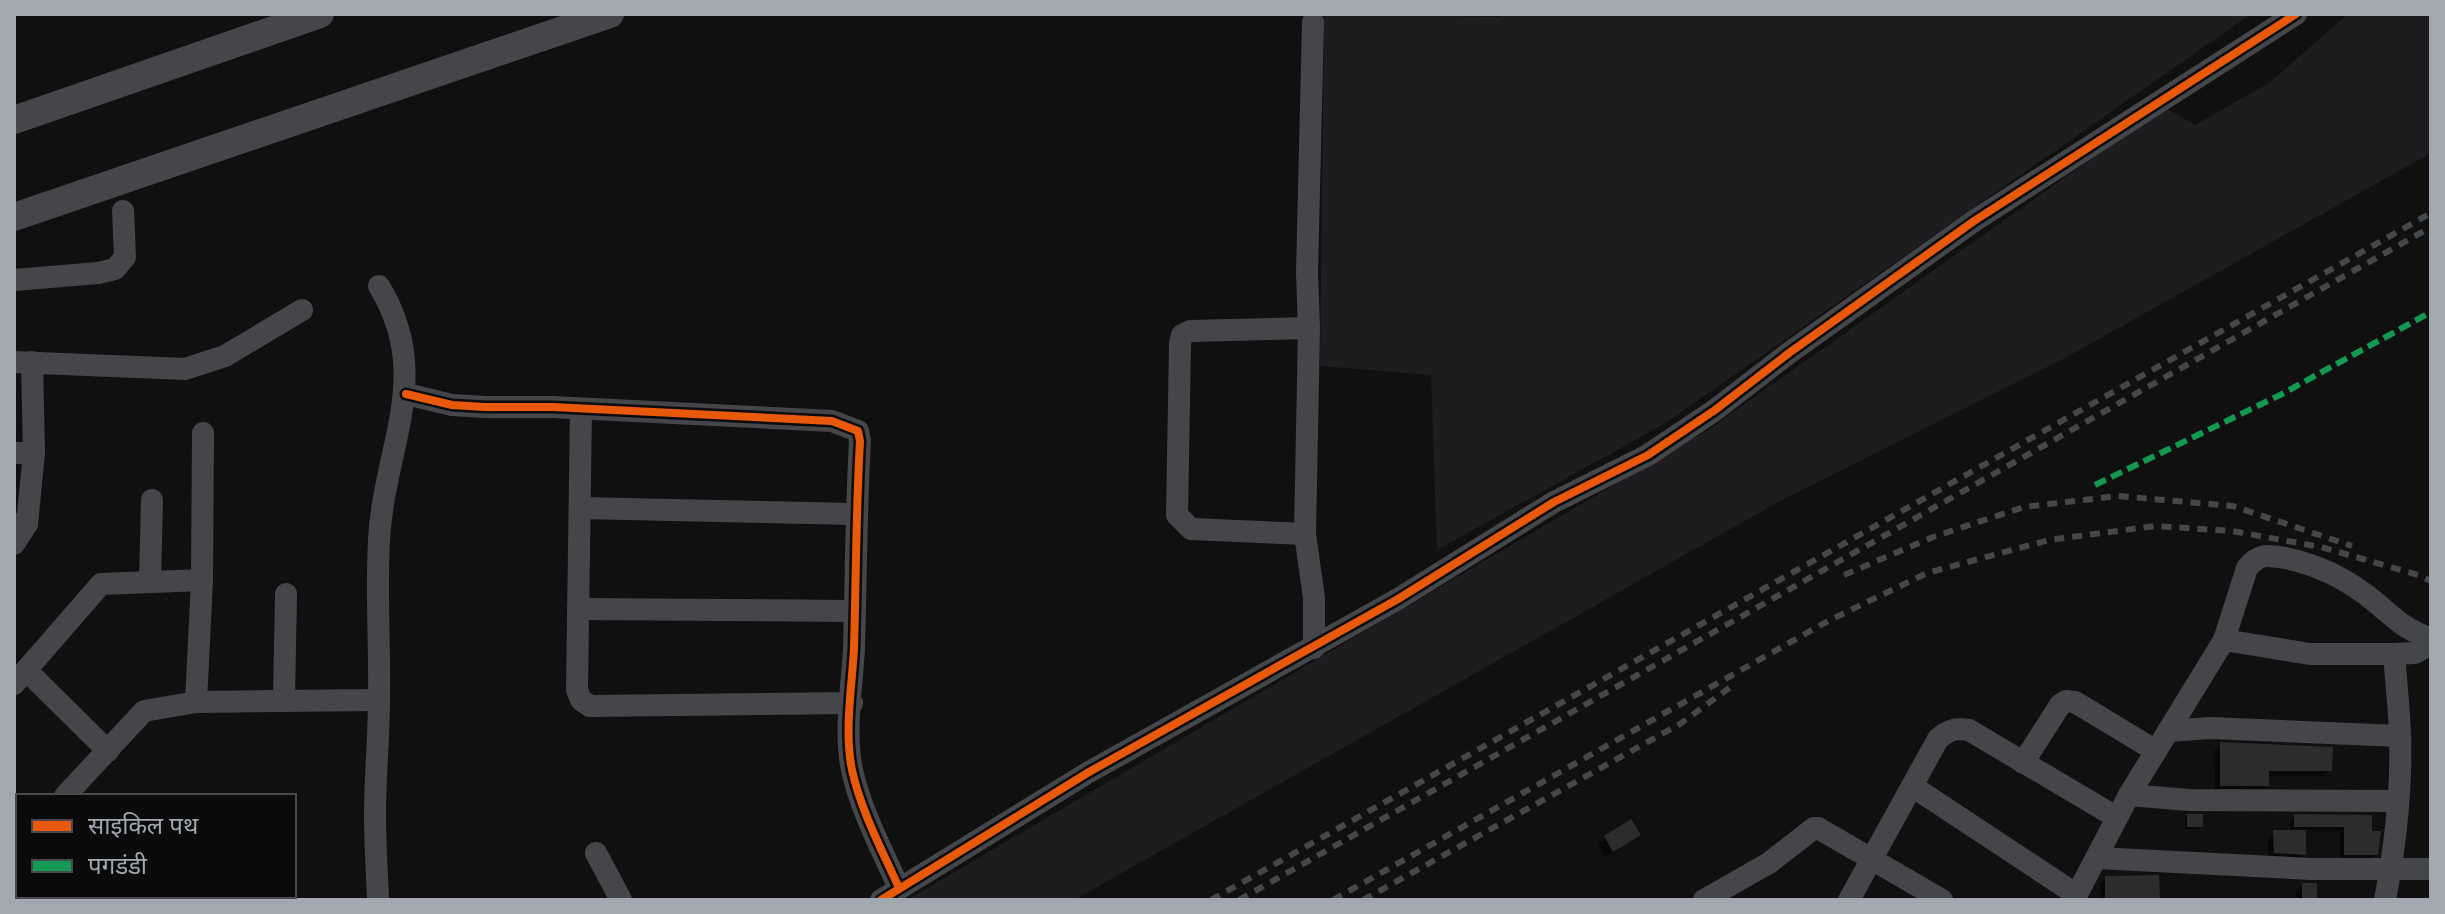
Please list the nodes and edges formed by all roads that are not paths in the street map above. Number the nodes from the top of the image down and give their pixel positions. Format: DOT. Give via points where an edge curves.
graph roads {
  1 [pos="320,14"];
  2 [pos="610,14"];
  3 [pos="2296,14"];
  4 [pos="1313,22"];
  5 [pos="14,120"];
  6 [pos="123,211"];
  7 [pos="14,217"];
  8 [pos="14,280"];
  9 [pos="379,286"];
  10 [pos="302,310"];
  11 [pos="1309,328"];
  12 [pos="23,362"];
  13 [pos="406,394"];
  14 [pos="581,409"];
  15 [pos="203,433"];
  16 [pos="24,453"];
  17 [pos="152,500"];
  18 [pos="580,508"];
  19 [pos="855,514"];
  20 [pos="21,524"];
  21 [pos="1305,534"];
  22 [pos="14,544"];
  23 [pos="202,580"];
  24 [pos="150,582"];
  25 [pos="286,594"];
  26 [pos="578,609"];
  27 [pos="855,611"];
  28 [pos="2224,640"];
  29 [pos="1314,648"];
  30 [pos="2420,650"];
  31 [pos="20,678"];
  32 [pos="379,700"];
  33 [pos="284,701"];
  34 [pos="196,702"];
  35 [pos="852,703"];
  36 [pos="2168,731"];
  37 [pos="2400,736"];
  38 [pos="108,751"];
  39 [pos="2156,751"];
  40 [pos="2023,763"];
  41 [pos="1912,786"];
  42 [pos="67,794"];
  43 [pos="2129,795"];
  44 [pos="2397,801"];
  45 [pos="2116,817"];
  46 [pos="596,853"];
  47 [pos="2097,858"];
  48 [pos="1871,859"];
  49 [pos="2391,869"];
  50 [pos="2431,869"];
  51 [pos="890,894"];
  52 [pos="2075,897"];
  53 [pos="378,900"];
  54 [pos="621,900"];
  55 [pos="1704,900"];
  56 [pos="1849,900"];
  57 [pos="1942,900"];
  58 [pos="2385,900"];
  1 -- 5 [label="street"];
  2 -- 7 [label="street"];
  3 -- 29 [label="street" via="1974,221 1648,455 1554,502"];
  4 -- 11 [label="street"];
  6 -- 8 [label="street" via="125,257 115,269"];
  9 -- 13 [label="street" via="402,335"];
  10 -- 12 [label="street" via="225,356 185,369"];
  11 -- 21 [label="street"];
  11 -- 21 [label="street" via="1190,331 1180,343 1177,515 1191,529"];
  12 -- 16 [label="street"];
  13 -- 14 [label="street" via="452,405"];
  13 -- 32 [label="street" via="379,541"];
  14 -- 18 [label="street"];
  14 -- 19 [label="street" via="847,425 858,431 860,441"];
  15 -- 23 [label="street"];
  16 -- 20 [label="street"];
  17 -- 24 [label="street"];
  18 -- 19 [label="street"];
  18 -- 26 [label="street"];
  19 -- 27 [label="street"];
  20 -- 22 [label="street"];
  21 -- 29 [label="street"];
  23 -- 24 [label="street"];
  23 -- 34 [label="street"];
  24 -- 31 [label="street" via="101,584"];
  25 -- 33 [label="street"];
  26 -- 27 [label="street"];
  26 -- 35 [label="street" via="577,690 590,706"];
  27 -- 35 [label="street"];
  28 -- 30 [label="street" via="2310,654"];
  28 -- 30 [label="street" via="2247,568 2260,555 2269,555 2330,572 2404,627"];
  28 -- 36 [label="street"];
  29 -- 51 [label="street" via="1089,772"];
  30 -- 37 [label="street"];
  31 -- 38 [label="street"];
  32 -- 33 [label="street"];
  32 -- 53 [label="street"];
  33 -- 34 [label="street"];
  34 -- 38 [label="street" via="144,711"];
  35 -- 51 [label="street" via="852,767"];
  36 -- 37 [label="street"];
  36 -- 39 [label="street"];
  37 -- 44 [label="street"];
  38 -- 42 [label="street"];
  39 -- 40 [label="street" via="2066,701"];
  39 -- 43 [label="street"];
  40 -- 41 [label="street" via="1969,730 1947,731"];
  40 -- 45 [label="street"];
  41 -- 48 [label="street"];
  41 -- 52 [label="street"];
  43 -- 44 [label="street"];
  43 -- 45 [label="street"];
  44 -- 49 [label="street"];
  45 -- 47 [label="street"];
  46 -- 54 [label="street"];
  47 -- 49 [label="street"];
  47 -- 52 [label="street"];
  48 -- 55 [label="street" via="1814,828 1769,863"];
  48 -- 56 [label="street"];
  48 -- 57 [label="street"];
  49 -- 50 [label="street"];
  49 -- 58 [label="street"];
}
